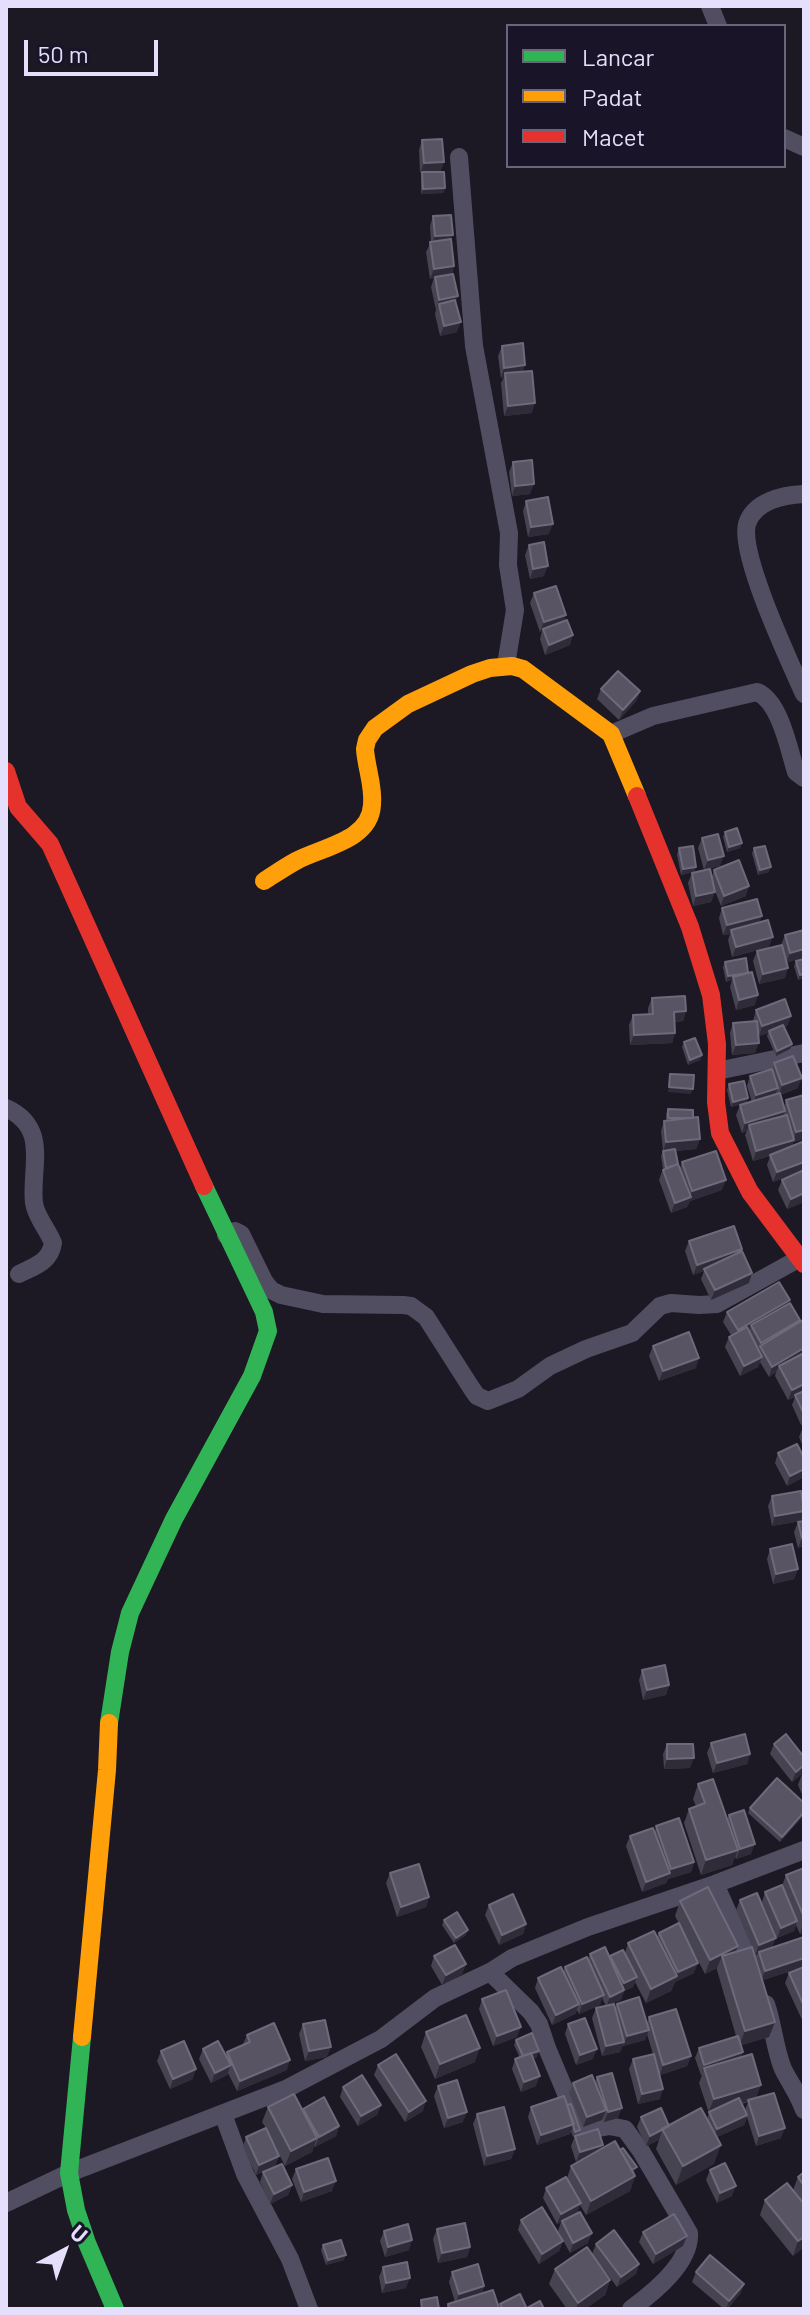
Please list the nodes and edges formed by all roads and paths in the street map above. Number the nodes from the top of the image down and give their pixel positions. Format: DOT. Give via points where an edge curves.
graph roads {
  1 [pos="459,157"];
  2 [pos="804,494"];
  3 [pos="506,665"];
  4 [pos="804,694"];
  5 [pos="611,734"];
  6 [pos="6,771"];
  7 [pos="804,778"];
  8 [pos="264,881"];
  9 [pos="804,1053"];
  10 [pos="717,1071"];
  11 [pos="6,1108"];
  12 [pos="226,1235"];
  13 [pos="802,1261"];
  14 [pos="19,1274"];
  15 [pos="804,1850"];
  16 [pos="715,1884"];
  17 [pos="490,1972"];
  18 [pos="804,2110"];
  19 [pos="223,2114"];
  20 [pos="69,2173"];
  21 [pos="6,2203"];
  22 [pos="115,2309"];
  23 [pos="309,2309"];
  24 [pos="631,2309"];
  1 -- 3 [label="street" via="474,346 509,533 515,610"];
  2 -- 4 [label="street" via="774,499 757,509 745,539 766,606"];
  3 -- 5 [label="street" via="523,669"];
  3 -- 8 [label="street" via="457,679 374,731 366,744 372,796 367,823"];
  5 -- 7 [label="street" via="643,719 757,692 770,700 796,772"];
  5 -- 10 [label="street" via="690,927 711,995"];
  6 -- 12 [label="street" via="18,807 50,844"];
  9 -- 10 [label="street"];
  10 -- 13 [label="street" via="724,1144 750,1192"];
  11 -- 14 [label="street" via="23,1119 36,1145 34,1205 53,1243 46,1261"];
  12 -- 13 [label="street" via="241,1234 264,1281 281,1295 323,1304 403,1305 418,1310 477,1396 488,1401 586,1349 632,1333 660,1306 717,1304"];
  12 -- 20 [label="street" via="268,1331 252,1376 135,1600 120,1652 109,1721"];
  15 -- 16 [label="street"];
  16 -- 17 [label="street" via="588,1927"];
  16 -- 18 [label="street" via="762,1989 780,2059"];
  17 -- 19 [label="street" via="435,1998 350,2057"];
  17 -- 24 [label="street" via="539,2024 580,2127 625,2129 689,2233 690,2241 670,2276"];
  19 -- 20 [label="street"];
  19 -- 23 [label="street" via="245,2174 290,2259"];
  20 -- 21 [label="street"];
  20 -- 22 [label="street" via="81,2232"];
}
